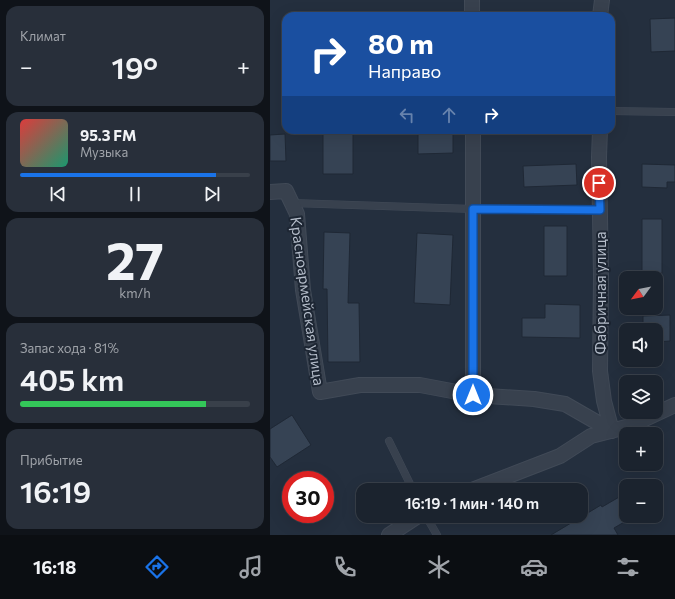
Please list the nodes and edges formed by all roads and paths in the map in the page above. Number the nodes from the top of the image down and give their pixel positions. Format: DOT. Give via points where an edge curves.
graph roads {
  1 [pos="472,0"];
  2 [pos="602,0"];
  3 [pos="472,12"];
  4 [pos="600,12"];
  5 [pos="615,111"];
  6 [pos="673,112"];
  7 [pos="473,134"];
  8 [pos="600,134"];
  9 [pos="270,192"];
  10 [pos="292,203"];
  11 [pos="473,209"];
  12 [pos="600,210"];
  13 [pos="473,395"];
  14 [pos="675,405"];
  15 [pos="612,431"];
  16 [pos="389,441"];
  17 [pos="410,483"];
  18 [pos="490,483"];
  19 [pos="407,523"];
  20 [pos="430,523"];
  21 [pos="389,535"];
  22 [pos="437,535"];
  1 -- 3 [label="street"];
  2 -- 4 [label="street"];
  5 -- 6 [label="lane"];
  7 -- 11 [label="street"];
  8 -- 12 [label="street, Фабричная улица"];
  9 -- 10 [label="street, Красноармейская улица" via="286,191"];
  10 -- 11 [label="lane"];
  10 -- 13 [label="street, Красноармейская улица" via="297,214 303,290 320,392 360,385 420,385"];
  11 -- 12 [label="lane"];
  11 -- 13 [label="street"];
  12 -- 15 [label="street, Фабричная улица" via="600,371"];
  13 -- 15 [label="street, Красноармейская улица" via="565,404"];
  14 -- 15 [label="street" via="630,426"];
  15 -- 18 [label="street" via="591,436 560,456"];
  16 -- 17 [label="lane"];
  19 -- 21 [label="street"];
  20 -- 22 [label="lane"];
}
